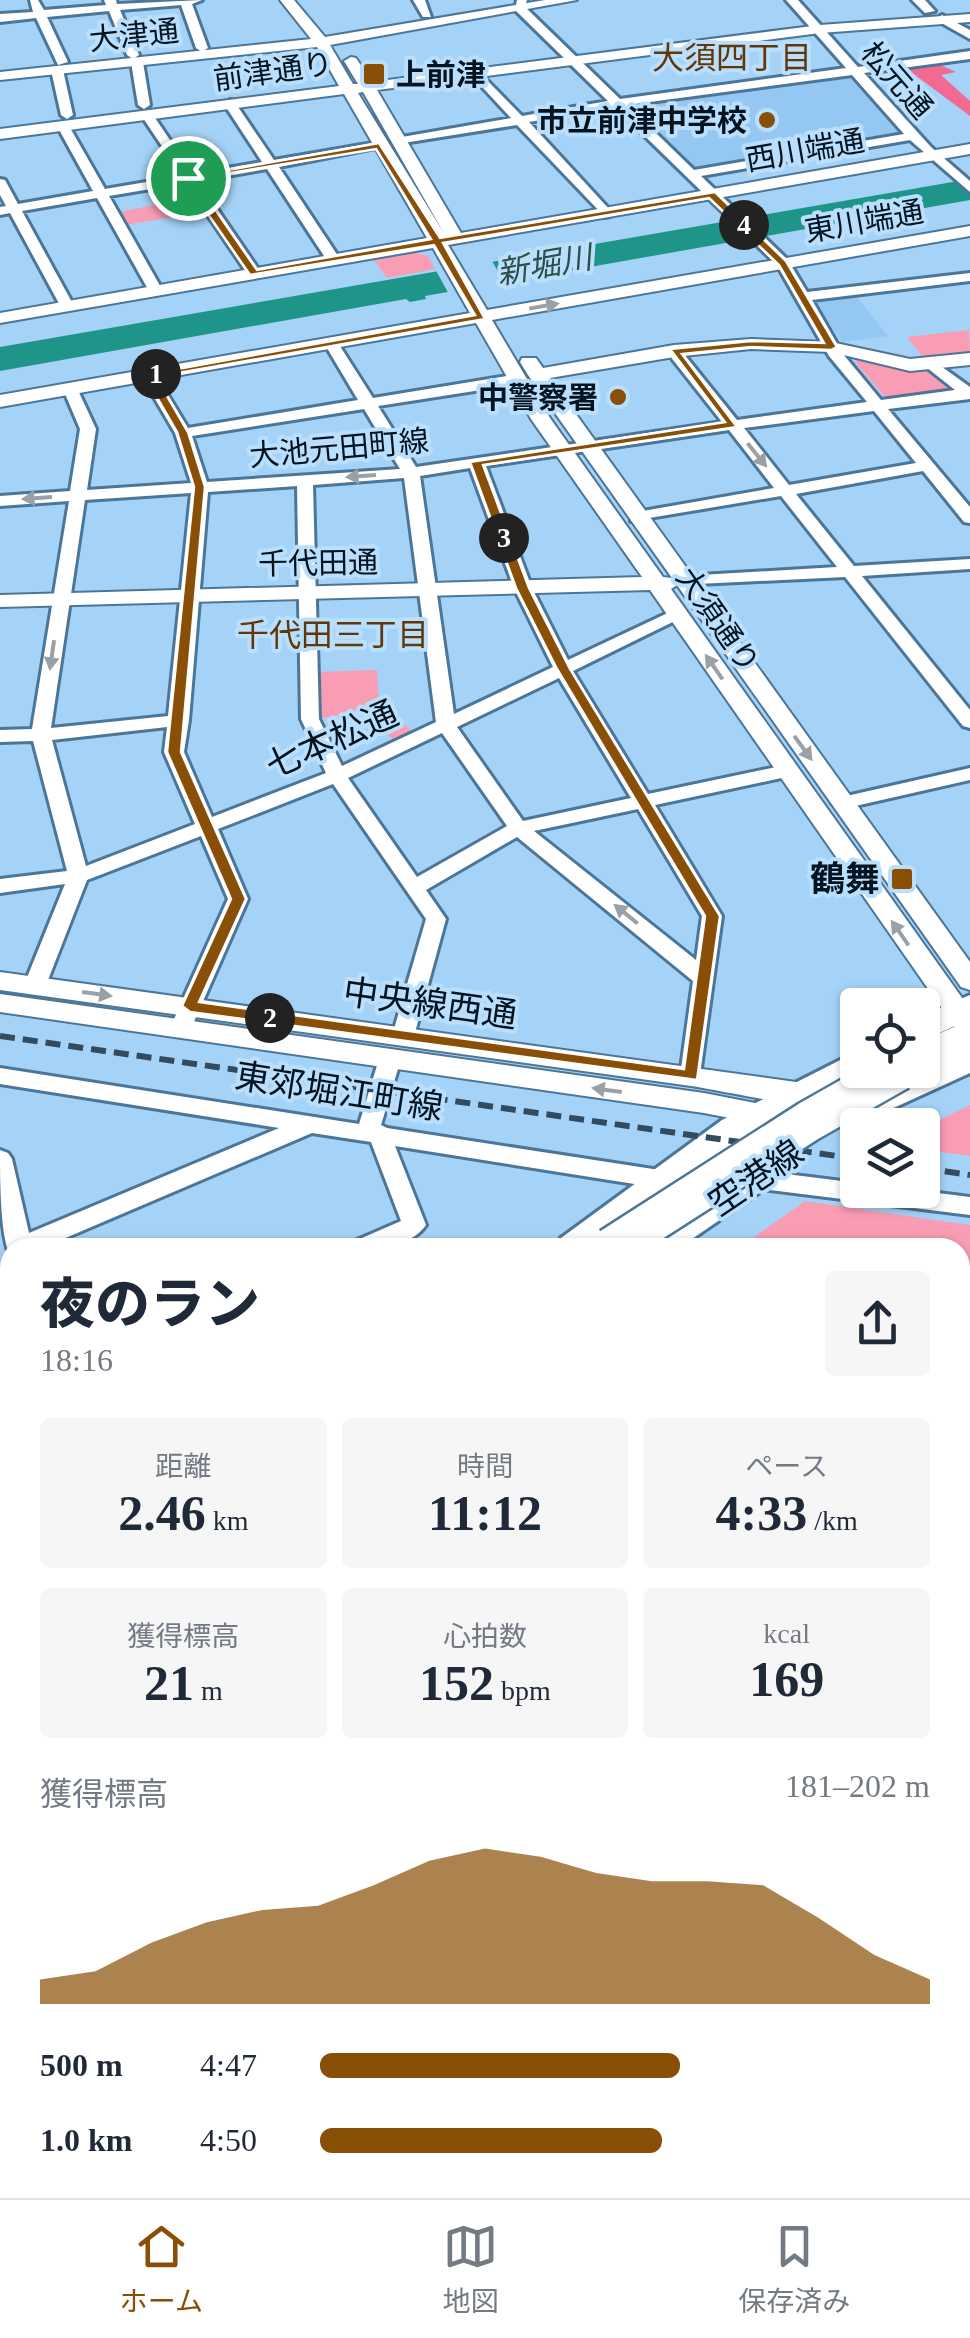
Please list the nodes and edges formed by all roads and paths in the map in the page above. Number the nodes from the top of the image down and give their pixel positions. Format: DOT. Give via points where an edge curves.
graph roads {
  1 [pos="33,0"];
  2 [pos="185,0"];
  3 [pos="196,0"];
  4 [pos="287,0"];
  5 [pos="305,0"];
  6 [pos="419,0"];
  7 [pos="570,0"];
  8 [pos="792,0"];
  9 [pos="112,4"];
  10 [pos="523,5"];
  11 [pos="930,10"];
  12 [pos="970,10"];
  13 [pos="40,15"];
  14 [pos="427,15"];
  15 [pos="0,18"];
  16 [pos="970,18"];
  17 [pos="818,28"];
  18 [pos="970,35"];
  19 [pos="327,37"];
  20 [pos="202,48"];
  21 [pos="970,55"];
  22 [pos="568,56"];
  23 [pos="135,58"];
  24 [pos="60,66"];
  25 [pos="854,70"];
  26 [pos="0,72"];
  27 [pos="476,73"];
  28 [pos="354,83"];
  29 [pos="617,103"];
  30 [pos="230,104"];
  31 [pos="146,110"];
  32 [pos="65,120"];
  33 [pos="520,120"];
  34 [pos="0,124"];
  35 [pos="0,134"];
  36 [pos="913,136"];
  37 [pos="402,141"];
  38 [pos="379,146"];
  39 [pos="970,149"];
  40 [pos="932,156"];
  41 [pos="271,164"];
  42 [pos="690,174"];
  43 [pos="188,178"];
  44 [pos="0,183"];
  45 [pos="970,188"];
  46 [pos="102,192"];
  47 [pos="712,194"];
  48 [pos="7,210"];
  49 [pos="605,213"];
  50 [pos="970,230"];
  51 [pos="450,246"];
  52 [pos="332,260"];
  53 [pos="783,263"];
  54 [pos="254,273"];
  55 [pos="967,281"];
  56 [pos="156,291"];
  57 [pos="801,297"];
  58 [pos="67,306"];
  59 [pos="485,306"];
  60 [pos="0,318"];
  61 [pos="331,343"];
  62 [pos="831,347"];
  63 [pos="674,351"];
  64 [pos="970,359"];
  65 [pos="931,364"];
  66 [pos="149,375"];
  67 [pos="528,377"];
  68 [pos="70,388"];
  69 [pos="969,394"];
  70 [pos="0,401"];
  71 [pos="370,402"];
  72 [pos="875,406"];
  73 [pos="733,425"];
  74 [pos="182,432"];
  75 [pos="585,444"];
  76 [pos="562,448"];
  77 [pos="476,462"];
  78 [pos="924,466"];
  79 [pos="411,473"];
  80 [pos="304,480"];
  81 [pos="200,487"];
  82 [pos="787,491"];
  83 [pos="78,495"];
  84 [pos="0,501"];
  85 [pos="637,517"];
  86 [pos="970,518"];
  87 [pos="970,564"];
  88 [pos="850,572"];
  89 [pos="683,581"];
  90 [pos="647,585"];
  91 [pos="523,588"];
  92 [pos="426,590"];
  93 [pos="307,593"];
  94 [pos="190,596"];
  95 [pos="60,599"];
  96 [pos="0,601"];
  97 [pos="678,615"];
  98 [pos="564,669"];
  99 [pos="180,720"];
  100 [pos="970,722"];
  101 [pos="446,724"];
  102 [pos="41,735"];
  103 [pos="0,736"];
  104 [pos="786,771"];
  105 [pos="970,774"];
  106 [pos="337,776"];
  107 [pos="643,802"];
  108 [pos="842,802"];
  109 [pos="207,828"];
  110 [pos="518,828"];
  111 [pos="80,876"];
  112 [pos="0,886"];
  113 [pos="414,888"];
  114 [pos="702,976"];
  115 [pos="0,980"];
  116 [pos="970,981"];
  117 [pos="35,985"];
  118 [pos="0,1003"];
  119 [pos="185,1017"];
  120 [pos="966,1021"];
  121 [pos="940,1026"];
  122 [pos="940,1043"];
  123 [pos="396,1048"];
  124 [pos="970,1060"];
  125 [pos="840,1071"];
  126 [pos="0,1076"];
  127 [pos="691,1076"];
  128 [pos="867,1088"];
  129 [pos="796,1092"];
  130 [pos="840,1108"];
  131 [pos="868,1108"];
  132 [pos="762,1112"];
  133 [pos="312,1123"];
  134 [pos="840,1123"];
  135 [pos="373,1131"];
  136 [pos="824,1132"];
  137 [pos="0,1159"];
  138 [pos="754,1179"];
  139 [pos="666,1180"];
  140 [pos="970,1206"];
  141 [pos="17,1238"];
  142 [pos="40,1238"];
  143 [pos="384,1238"];
  144 [pos="587,1238"];
  145 [pos="626,1238"];
  146 [pos="667,1238"];
  1 -- 13 [label="street"];
  2 -- 3 [label="street"];
  2 -- 9 [label="street"];
  2 -- 20 [label="street"];
  4 -- 19 [label="street"];
  5 -- 19 [label="street"];
  6 -- 14 [label="street"];
  7 -- 10 [label="street, 大津通"];
  8 -- 17 [label="street, 松元通"];
  9 -- 13 [label="street"];
  9 -- 23 [label="street"];
  10 -- 14 [label="street, 大津通"];
  10 -- 19 [label="street, 大津通"];
  10 -- 22 [label="street"];
  11 -- 12 [label="street, 前津通り"];
  11 -- 16 [label="street, 前津通り"];
  11 -- 17 [label="street, 前津通り"];
  11 -- 18 [label="street"];
  13 -- 15 [label="street"];
  13 -- 24 [label="street"];
  14 -- 19 [label="street, 大津通"];
  17 -- 22 [label="street, 前津通り"];
  17 -- 25 [label="street, 松元通"];
  19 -- 20 [label="street, 大津通"];
  19 -- 23 [label="street, 大津通"];
  19 -- 28 [label="street"];
  20 -- 23 [label="street, 大津通"];
  21 -- 25 [label="street"];
  22 -- 27 [label="street, 前津通り"];
  22 -- 28 [label="street, 前津通り"];
  22 -- 29 [label="street"];
  23 -- 24 [label="street, 大津通"];
  23 -- 31 [label="street"];
  24 -- 26 [label="street, 大津通"];
  24 -- 32 [label="street"];
  25 -- 29 [label="street"];
  25 -- 36 [label="street, 松元通"];
  27 -- 28 [label="street, 前津通り"];
  27 -- 33 [label="street"];
  28 -- 30 [label="street, 前津通り"];
  28 -- 31 [label="street, 前津通り"];
  28 -- 37 [label="street"];
  28 -- 38 [label="street"];
  29 -- 33 [label="street"];
  29 -- 42 [label="street"];
  30 -- 31 [label="street, 前津通り"];
  30 -- 41 [label="street"];
  31 -- 32 [label="street, 前津通り"];
  31 -- 43 [label="street"];
  32 -- 34 [label="street, 前津通り"];
  32 -- 35 [label="street, 前津通り"];
  32 -- 46 [label="street"];
  33 -- 37 [label="street"];
  33 -- 49 [label="street"];
  36 -- 40 [label="street, 松元通"];
  36 -- 42 [label="street"];
  37 -- 51 [label="street"];
  38 -- 41 [label="street"];
  38 -- 51 [label="street"];
  39 -- 40 [label="street, 西川端通"];
  40 -- 45 [label="street, 松元通"];
  40 -- 47 [label="street, 西川端通"];
  41 -- 43 [label="street"];
  41 -- 52 [label="street"];
  42 -- 47 [label="street"];
  43 -- 46 [label="street"];
  43 -- 54 [label="street"];
  44 -- 48 [label="street"];
  46 -- 48 [label="street"];
  46 -- 56 [label="street"];
  47 -- 49 [label="street, 西川端通"];
  47 -- 53 [label="street"];
  48 -- 58 [label="street"];
  49 -- 51 [label="street, 西川端通"];
  50 -- 53 [label="street, 東川端通"];
  51 -- 52 [label="street, 西川端通"];
  51 -- 59 [label="street, 大須通り"];
  52 -- 54 [label="street, 西川端通"];
  53 -- 57 [label="street"];
  59 -- 53 [label="street, 東川端通, one-way"];
  54 -- 56 [label="street, 西川端通"];
  55 -- 57 [label="street"];
  56 -- 58 [label="street, 西川端通"];
  57 -- 62 [label="street"];
  58 -- 60 [label="street, 西川端通"];
  59 -- 61 [label="street, 東川端通"];
  59 -- 67 [label="street, 大須通り"];
  61 -- 66 [label="street, 東川端通"];
  61 -- 71 [label="street"];
  62 -- 63 [label="street" via="751,344"];
  62 -- 65 [label="street" via="896,364"];
  62 -- 72 [label="street"];
  63 -- 67 [label="street"];
  63 -- 73 [label="street"];
  64 -- 65 [label="street"];
  65 -- 69 [label="street"];
  66 -- 68 [label="street, 東川端通"];
  66 -- 74 [label="street"];
  67 -- 71 [label="street"];
  67 -- 75 [label="street, 大須通り"];
  67 -- 76 [label="street, 大須通り"];
  68 -- 70 [label="street, 東川端通"];
  68 -- 83 [label="street" via="88,429"];
  69 -- 72 [label="street, 大池元田町線"];
  71 -- 74 [label="street"];
  71 -- 79 [label="street"];
  72 -- 73 [label="street, 大池元田町線"];
  72 -- 78 [label="street"];
  73 -- 75 [label="street, 大池元田町線"];
  73 -- 82 [label="street, one-way"];
  74 -- 81 [label="street"];
  75 -- 76 [label="street, 大池元田町線"];
  75 -- 85 [label="street, 大須通り"];
  76 -- 77 [label="street, 大池元田町線"];
  76 -- 90 [label="street, 大須通り"];
  77 -- 79 [label="street, 大池元田町線"];
  77 -- 91 [label="street"];
  78 -- 82 [label="street"];
  78 -- 86 [label="street"];
  79 -- 80 [label="street, 大池元田町線, one-way"];
  79 -- 92 [label="street"];
  80 -- 81 [label="street, 大池元田町線"];
  80 -- 93 [label="street"];
  81 -- 83 [label="street, 大池元田町線"];
  81 -- 94 [label="street"];
  82 -- 85 [label="street"];
  82 -- 88 [label="street"];
  83 -- 84 [label="street, 大池元田町線, one-way"];
  83 -- 95 [label="street"];
  85 -- 89 [label="street, 大須通り"];
  87 -- 88 [label="street"];
  88 -- 89 [label="street"];
  88 -- 100 [label="street"];
  89 -- 90 [label="street, 千代田通"];
  89 -- 108 [label="street, 大須通り, one-way"];
  90 -- 91 [label="street, 千代田通"];
  90 -- 97 [label="street, 大須通り"];
  91 -- 92 [label="street, 千代田通"];
  91 -- 98 [label="street"];
  92 -- 93 [label="street, 千代田通"];
  92 -- 101 [label="street"];
  93 -- 94 [label="street, 千代田通"];
  93 -- 106 [label="street" via="310,719"];
  94 -- 95 [label="street, 千代田通"];
  94 -- 99 [label="street"];
  95 -- 96 [label="street, 千代田通"];
  95 -- 102 [label="street, one-way"];
  97 -- 98 [label="street, 七本松通"];
  104 -- 97 [label="street, 大須通り, one-way"];
  98 -- 101 [label="street, 七本松通"];
  98 -- 107 [label="street"];
  99 -- 102 [label="street"];
  99 -- 109 [label="street" via="174,752"];
  101 -- 106 [label="street, 七本松通"];
  101 -- 110 [label="street"];
  102 -- 103 [label="street"];
  102 -- 111 [label="street"];
  104 -- 107 [label="street"];
  120 -- 104 [label="street, 大須通り, one-way"];
  105 -- 108 [label="street"];
  106 -- 109 [label="street, 七本松通"];
  106 -- 113 [label="street"];
  107 -- 110 [label="street"];
  107 -- 114 [label="street" via="712,916"];
  108 -- 116 [label="street, 大須通り"];
  109 -- 111 [label="street, 七本松通"];
  109 -- 119 [label="street" via="238,899"];
  110 -- 113 [label="street"];
  114 -- 110 [label="street, one-way"];
  111 -- 112 [label="street, 七本松通"];
  111 -- 117 [label="street"];
  113 -- 123 [label="street" via="436,920"];
  114 -- 127 [label="street"];
  115 -- 117 [label="street, 中央線西通"];
  117 -- 119 [label="street, 中央線西通, one-way"];
  118 -- 119 [label="street, 中央線西通"];
  119 -- 123 [label="street, 中央線西通"];
  120 -- 121 [label="main road"];
  120 -- 122 [label="highway"];
  123 -- 127 [label="street, 中央線西通"];
  132 -- 123 [label="street, 中央線西通, one-way"];
  123 -- 135 [label="street"];
  124 -- 131 [label="main road, 空港線"];
  125 -- 129 [label="main road, 空港線"];
  126 -- 133 [label="street, 東郊堀江町線"];
  127 -- 129 [label="street, 中央線西通"];
  128 -- 145 [label="highway, bridge"];
  129 -- 130 [label="street, 中央線西通"];
  129 -- 132 [label="main road, 空港線"];
  132 -- 136 [label="street, 中央線西通"];
  132 -- 139 [label="main road, 空港線"];
  133 -- 135 [label="street, 東郊堀江町線"];
  133 -- 142 [label="street"];
  134 -- 136 [label="main road, 空港線"];
  135 -- 139 [label="street, 東郊堀江町線"];
  135 -- 143 [label="street" via="414,1224"];
  136 -- 138 [label="main road, 空港線"];
  137 -- 141 [label="street"];
  138 -- 140 [label="street"];
  138 -- 146 [label="main road, 空港線"];
  139 -- 144 [label="main road, 空港線"];
}
